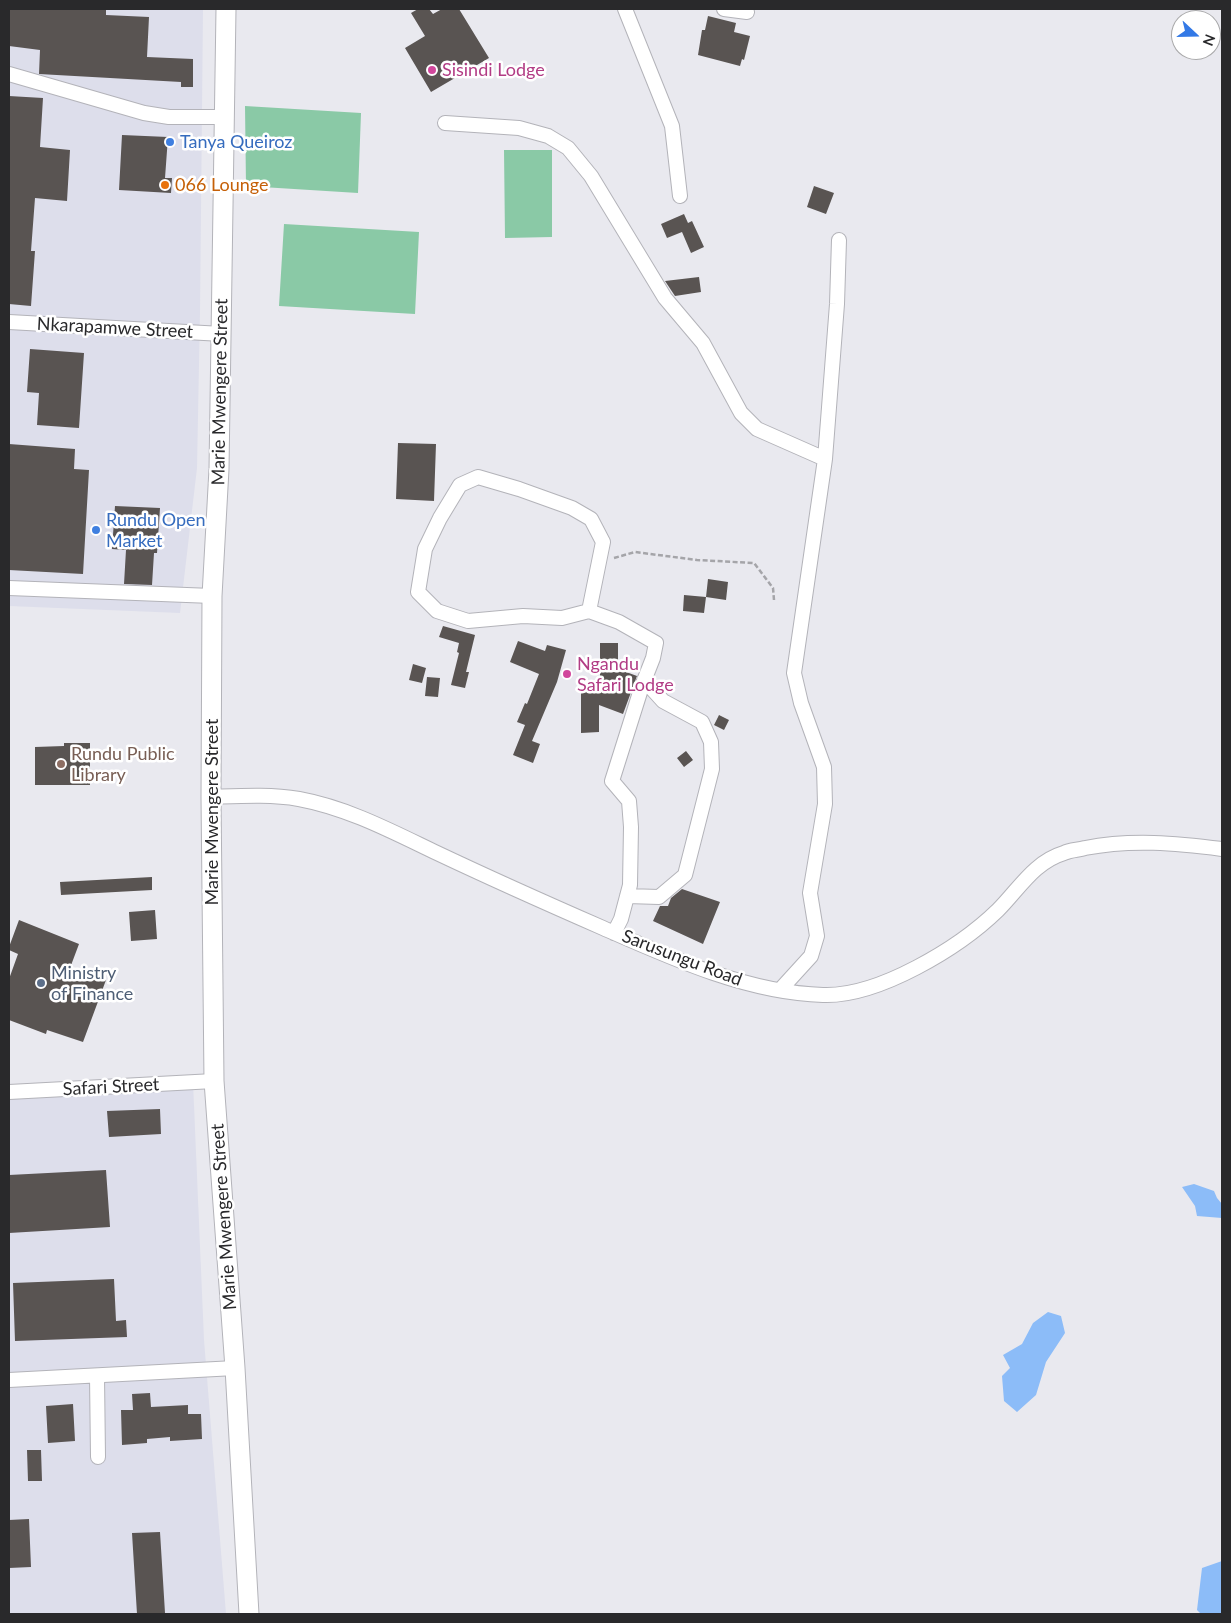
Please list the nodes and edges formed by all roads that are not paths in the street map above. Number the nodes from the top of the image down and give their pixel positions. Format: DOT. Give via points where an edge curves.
graph roads {
  1 [pos="226,9"];
  2 [pos="625,9"];
  3 [pos="724,9"];
  4 [pos="747,12"];
  5 [pos="9,74"];
  6 [pos="225,118"];
  7 [pos="445,123"];
  8 [pos="680,196"];
  9 [pos="839,240"];
  10 [pos="9,322"];
  11 [pos="222,334"];
  12 [pos="825,459"];
  13 [pos="9,588"];
  14 [pos="212,596"];
  15 [pos="589,611"];
  16 [pos="644,680"];
  17 [pos="211,797"];
  18 [pos="1222,849"];
  19 [pos="627,896"];
  20 [pos="614,933"];
  21 [pos="780,990"];
  22 [pos="214,1081"];
  23 [pos="9,1092"];
  24 [pos="234,1368"];
  25 [pos="97,1376"];
  26 [pos="9,1380"];
  27 [pos="98,1457"];
  28 [pos="249,1614"];
  1 -- 6 [label="main road, Marie Mwengere Street"];
  2 -- 8 [label="street" via="672,126"];
  3 -- 4 [label="street"];
  5 -- 6 [label="street" via="144,113 168,117"];
  6 -- 11 [label="main road, Marie Mwengere Street"];
  7 -- 12 [label="street" via="519,128 548,136 568,148 591,176 665,298 703,343 741,413 757,429"];
  9 -- 12 [label="street"];
  10 -- 11 [label="street, Nkarapamwe Street"];
  11 -- 14 [label="main road, Marie Mwengere Street"];
  12 -- 21 [label="street" via="794,672 801,703 824,767 825,804 810,893 817,936 811,956"];
  13 -- 14 [label="street"];
  14 -- 17 [label="main road, Marie Mwengere Street"];
  15 -- 15 [label="street" via="603,542 591,519 572,508 478,477 460,485 425,549 418,592 437,611 468,621 523,616 562,618"];
  15 -- 16 [label="street" via="619,622 656,643"];
  16 -- 19 [label="street" via="612,781 629,800 630,885"];
  16 -- 19 [label="street" via="663,702 702,722 711,742 712,769 685,875 659,897"];
  17 -- 20 [label="street, Sarusungu Road" via="298,799 332,807"];
  17 -- 22 [label="main road, Marie Mwengere Street"];
  18 -- 21 [label="street, Sarusungu Road" via="1144,842 1107,844 1063,853 1031,873 972,934 895,978 857,992 824,995"];
  19 -- 20 [label="street"];
  20 -- 21 [label="street, Sarusungu Road" via="730,980"];
  22 -- 23 [label="street, Safari Street"];
  22 -- 24 [label="main road, Marie Mwengere Street"];
  24 -- 25 [label="street"];
  24 -- 28 [label="main road, Marie Mwengere Street"];
  25 -- 26 [label="street"];
  25 -- 27 [label="street"];
}
